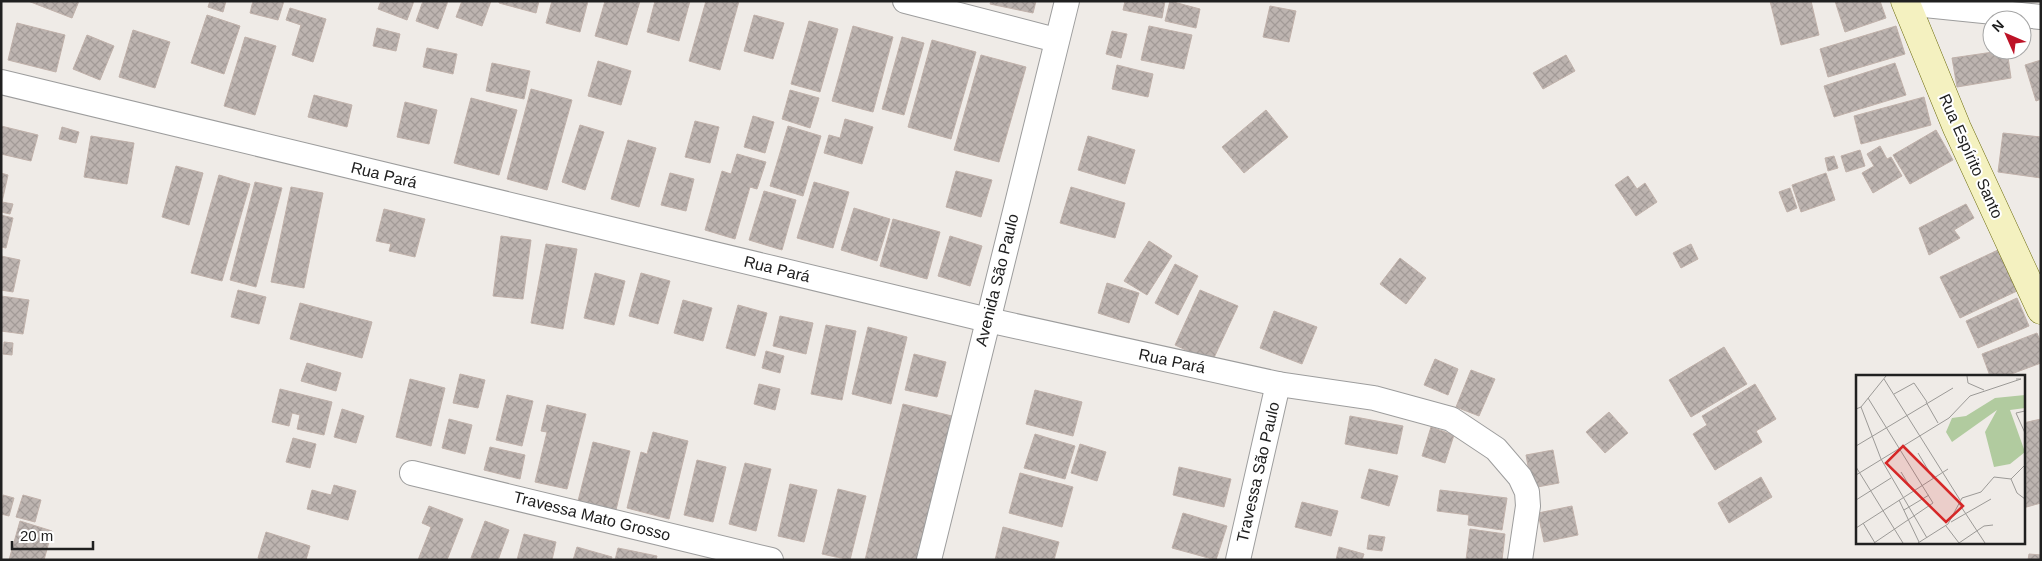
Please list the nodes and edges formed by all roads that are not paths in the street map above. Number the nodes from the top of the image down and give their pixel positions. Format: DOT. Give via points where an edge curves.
graph roads {
  1 [pos="905,1"];
  2 [pos="1067,1"];
  3 [pos="1905,2"];
  4 [pos="2041,17"];
  5 [pos="1056,40"];
  6 [pos="1,82"];
  7 [pos="2041,310"];
  8 [pos="988,320"];
  9 [pos="1278,384"];
  10 [pos="412,473"];
  11 [pos="771,560"];
  12 [pos="929,560"];
  13 [pos="1238,560"];
  14 [pos="1520,560"];
  1 -- 5 [label="street"];
  2 -- 5 [label="street, Avenida São Paulo"];
  3 -- 4 [label="street"];
  3 -- 7 [label="street, Rua Espírito Santo" via="1957,128"];
  5 -- 8 [label="street, Avenida São Paulo"];
  6 -- 8 [label="street, Rua Pará"];
  8 -- 9 [label="street, Rua Pará"];
  8 -- 12 [label="street, Avenida São Paulo"];
  9 -- 13 [label="street, Travessa São Paulo"];
  9 -- 14 [label="street, Rua Pará" via="1374,398 1451,419 1496,449 1515,470 1527,492"];
  10 -- 11 [label="street, Travessa Mato Grosso"];
}
